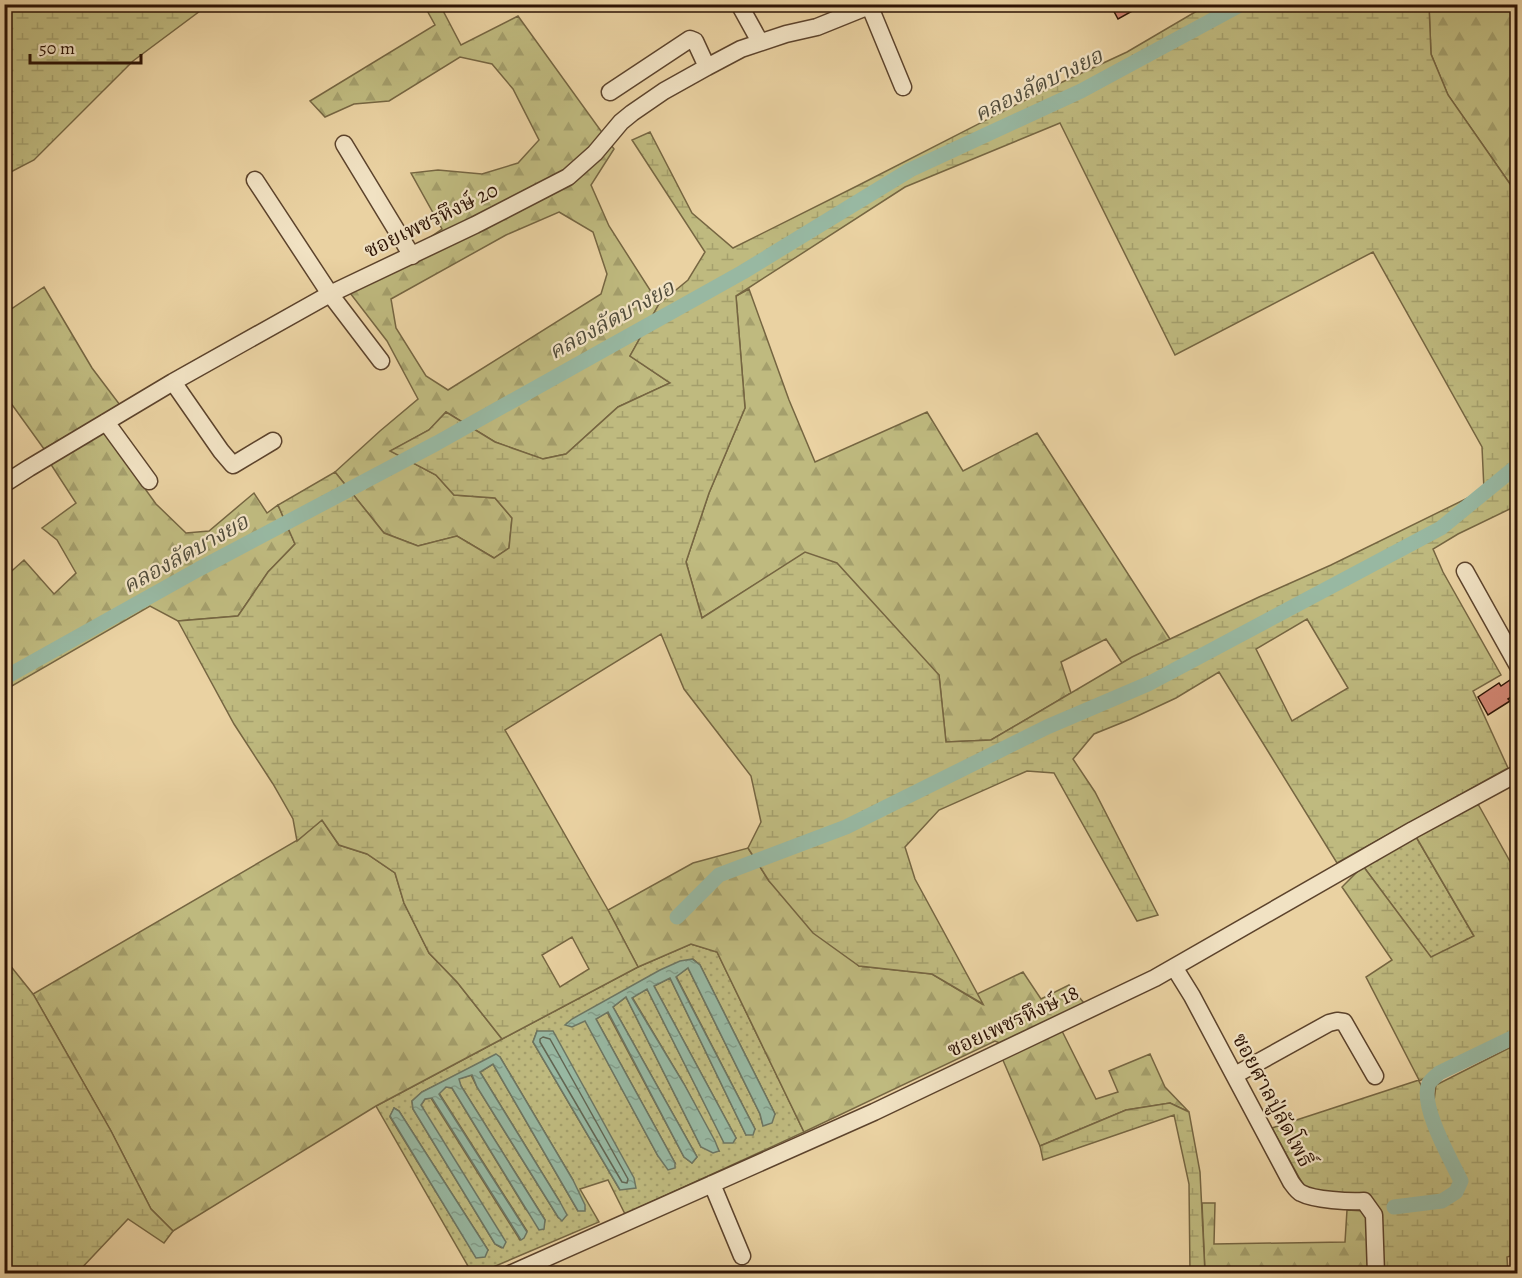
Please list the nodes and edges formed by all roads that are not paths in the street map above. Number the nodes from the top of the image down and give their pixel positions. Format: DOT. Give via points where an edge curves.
graph roads {
  1 [pos="739,4"];
  2 [pos="872,6"];
  3 [pos="760,42"];
  4 [pos="707,67"];
  5 [pos="634,76"];
  6 [pos="903,87"];
  7 [pos="610,92"];
  8 [pos="647,102"];
  9 [pos="344,144"];
  10 [pos="255,180"];
  11 [pos="412,256"];
  12 [pos="330,294"];
  13 [pos="381,361"];
  14 [pos="173,382"];
  15 [pos="106,422"];
  16 [pos="273,441"];
  17 [pos="149,481"];
  18 [pos="4,484"];
  19 [pos="1466,571"];
  20 [pos="1518,666"];
  21 [pos="1518,773"];
  22 [pos="1174,967"];
  23 [pos="1235,1075"];
  24 [pos="1375,1076"];
  25 [pos="712,1184"];
  26 [pos="742,1256"];
  27 [pos="510,1274"];
  28 [pos="1376,1274"];
  1 -- 3 [label="street"];
  2 -- 3 [label="street, ซอยเพชรหึงษ์ 20" via="817,27"];
  2 -- 6 [label="street"];
  3 -- 4 [label="street, ซอยเพชรหึงษ์ 20"];
  4 -- 5 [label="street" via="695,41 690,39"];
  4 -- 8 [label="street, ซอยเพชรหึงษ์ 20"];
  5 -- 7 [label="street"];
  5 -- 8 [label="street"];
  8 -- 11 [label="street, ซอยเพชรหึงษ์ 20" via="621,122 568,177"];
  9 -- 11 [label="street"];
  10 -- 12 [label="street"];
  11 -- 12 [label="street, ซอยเพชรหึงษ์ 20"];
  12 -- 13 [label="street"];
  12 -- 14 [label="street, ซอยเพชรหึงษ์ 20"];
  14 -- 15 [label="street, ซอยเพชรหึงษ์ 20"];
  14 -- 16 [label="street" via="233,465"];
  15 -- 17 [label="street"];
  15 -- 18 [label="street, ซอยเพชรหึงษ์ 20"];
  19 -- 20 [label="street"];
  21 -- 22 [label="street, ซอยเพชรหึงษ์ 18"];
  22 -- 23 [label="street, ซอยศาลปู่ลัดโพธิ์"];
  22 -- 25 [label="street, ซอยเพชรหึงษ์ 18" via="874,1112"];
  23 -- 24 [label="street" via="1337,1021 1344,1022"];
  23 -- 28 [label="street, ซอยศาลปู่ลัดโพธิ์" via="1291,1182 1300,1192 1348,1202 1364,1201 1374,1215"];
  25 -- 26 [label="street"];
  25 -- 27 [label="street, ซอยเพชรหึงษ์ 18"];
}
